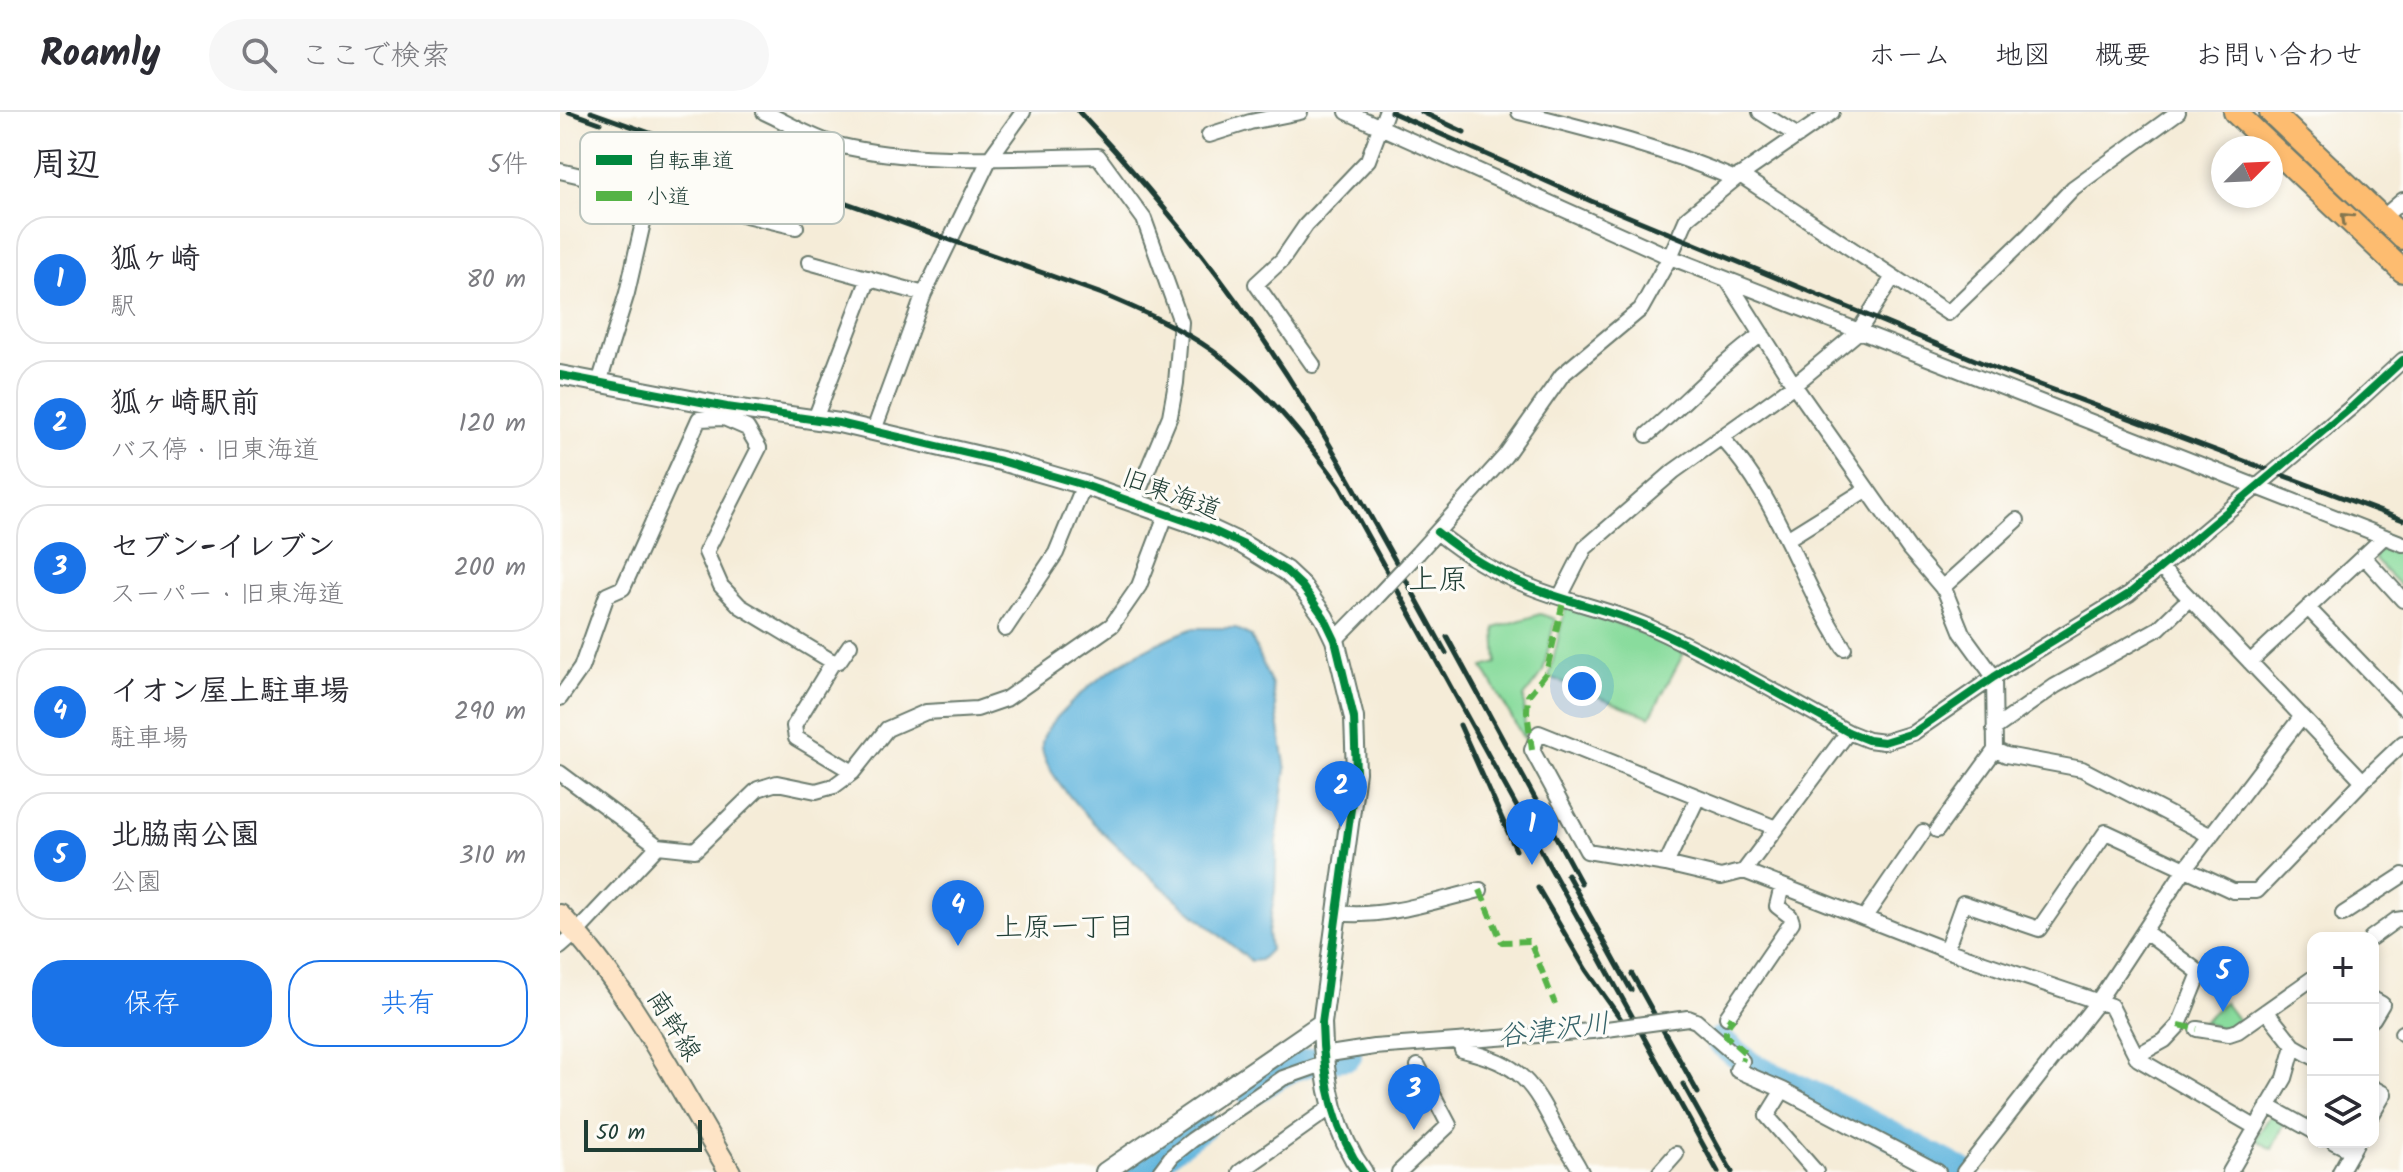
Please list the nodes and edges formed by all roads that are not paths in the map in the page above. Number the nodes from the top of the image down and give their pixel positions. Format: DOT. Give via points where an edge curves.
graph roads {
  1 [pos="764,112"];
  2 [pos="1023,112"];
  3 [pos="1300,112"];
  4 [pos="1347,112"];
  5 [pos="1386,112"];
  6 [pos="1519,112"];
  7 [pos="1760,112"];
  8 [pos="1832,112"];
  9 [pos="2178,112"];
  10 [pos="2235,112"];
  11 [pos="2271,112"];
  12 [pos="1379,126"];
  13 [pos="807,132"];
  14 [pos="1209,135"];
  15 [pos="1798,136"];
  16 [pos="844,146"];
  17 [pos="990,158"];
  18 [pos="560,171"];
  19 [pos="580,176"];
  20 [pos="1738,177"];
  21 [pos="2403,200"];
  22 [pos="2382,218"];
  23 [pos="643,224"];
  24 [pos="783,224"];
  25 [pos="796,227"];
  26 [pos="2403,238"];
  27 [pos="1670,257"];
  28 [pos="809,262"];
  29 [pos="2403,271"];
  30 [pos="1893,277"];
  31 [pos="869,278"];
  32 [pos="1728,280"];
  33 [pos="924,294"];
  34 [pos="1858,332"];
  35 [pos="1762,334"];
  36 [pos="2403,360"];
  37 [pos="1313,365"];
  38 [pos="560,375"];
  39 [pos="599,383"];
  40 [pos="1794,385"];
  41 [pos="725,413"];
  42 [pos="815,419"];
  43 [pos="874,430"];
  44 [pos="1647,435"];
  45 [pos="1721,437"];
  46 [pos="1084,485"];
  47 [pos="2255,486"];
  48 [pos="1867,489"];
  49 [pos="1134,502"];
  50 [pos="1166,515"];
  51 [pos="2017,520"];
  52 [pos="1437,532"];
  53 [pos="2384,537"];
  54 [pos="1787,539"];
  55 [pos="2403,544"];
  56 [pos="2363,556"];
  57 [pos="2160,567"];
  58 [pos="1942,588"];
  59 [pos="1560,597"];
  60 [pos="2190,598"];
  61 [pos="2403,600"];
  62 [pos="2308,608"];
  63 [pos="1005,629"];
  64 [pos="1335,640"];
  65 [pos="850,645"];
  66 [pos="1844,648"];
  67 [pos="833,662"];
  68 [pos="2250,662"];
  69 [pos="1994,677"];
  70 [pos="560,698"];
  71 [pos="2403,707"];
  72 [pos="2302,716"];
  73 [pos="1994,729"];
  74 [pos="1848,732"];
  75 [pos="2403,743"];
  76 [pos="1995,750"];
  77 [pos="853,772"];
  78 [pos="560,773"];
  79 [pos="2363,781"];
  80 [pos="1698,797"];
  81 [pos="1776,828"];
  82 [pos="2211,836"];
  83 [pos="658,846"];
  84 [pos="1666,864"];
  85 [pos="2185,869"];
  86 [pos="1744,871"];
  87 [pos="2403,875"];
  88 [pos="1782,886"];
  89 [pos="1480,890"];
  90 [pos="1337,913"];
  91 [pos="2343,914"];
  92 [pos="560,915"];
  93 [pos="1864,918"];
  94 [pos="2402,920"];
  95 [pos="2144,931"];
  96 [pos="576,933"];
  97 [pos="2379,933"];
  98 [pos="560,947"];
  99 [pos="1946,950"];
  100 [pos="2307,982"];
  101 [pos="2098,1001"];
  102 [pos="2266,1011"];
  103 [pos="1727,1017"];
  104 [pos="1322,1023"];
  105 [pos="2197,1029"];
  106 [pos="1460,1042"];
  107 [pos="2294,1046"];
  108 [pos="2307,1054"];
  109 [pos="2136,1056"];
  110 [pos="1323,1060"];
  111 [pos="1418,1066"];
  112 [pos="1783,1090"];
  113 [pos="1333,1106"];
  114 [pos="2268,1106"];
  115 [pos="2255,1127"];
  116 [pos="2307,1128"];
  117 [pos="2353,1148"];
  118 [pos="1676,1154"];
  119 [pos="1967,1168"];
  120 [pos="730,1172"];
  121 [pos="1105,1172"];
  122 [pos="1160,1172"];
  123 [pos="1240,1172"];
  124 [pos="1363,1172"];
  125 [pos="1399,1172"];
  126 [pos="1581,1172"];
  127 [pos="1660,1172"];
  128 [pos="1816,1172"];
  129 [pos="1938,1172"];
  130 [pos="2231,1172"];
  131 [pos="2340,1172"];
  1 -- 13 [label="street"];
  2 -- 17 [label="street"];
  3 -- 14 [label="street"];
  4 -- 12 [label="street"];
  5 -- 12 [label="street"];
  6 -- 20 [label="street" via="1591,129"];
  7 -- 15 [label="street"];
  8 -- 15 [label="street"];
  9 -- 30 [label="street" via="2073,188 1948,313"];
  29 -- 10 [label="highway, one-way"];
  11 -- 22 [label="highway"];
  12 -- 27 [label="street"];
  12 -- 37 [label="street" via="1368,160 1256,284"];
  15 -- 20 [label="street"];
  16 -- 17 [label="street" via="900,155"];
  17 -- 33 [label="street"];
  17 -- 49 [label="street" via="1098,156 1144,219 1181,322 1170,416"];
  18 -- 19 [label="street"];
  20 -- 27 [label="street" via="1687,218"];
  20 -- 30 [label="street"];
  21 -- 22 [label="street"];
  22 -- 26 [label="highway"];
  23 -- 39 [label="street"];
  24 -- 25 [label="street"];
  27 -- 32 [label="street"];
  27 -- 52 [label="street" via="1641,309 1562,375 1505,456"];
  28 -- 31 [label="street"];
  30 -- 34 [label="street"];
  31 -- 33 [label="street"];
  31 -- 42 [label="street"];
  32 -- 34 [label="street"];
  32 -- 35 [label="street"];
  33 -- 43 [label="street"];
  34 -- 40 [label="street"];
  34 -- 47 [label="street"];
  35 -- 40 [label="street"];
  35 -- 44 [label="street"];
  36 -- 47 [label="street"];
  38 -- 39 [label="street, 旧東海道"];
  39 -- 41 [label="street, 旧東海道"];
  40 -- 45 [label="street"];
  40 -- 48 [label="street"];
  41 -- 42 [label="street, 旧東海道"];
  41 -- 67 [label="street" via="747,428 759,448 706,552 721,586 740,606"];
  41 -- 70 [label="street" via="699,419 623,588 607,595 581,668"];
  42 -- 43 [label="street, 旧東海道"];
  43 -- 46 [label="street, 旧東海道"];
  45 -- 54 [label="street" via="1744,462"];
  45 -- 59 [label="street" via="1585,548"];
  46 -- 49 [label="street, 旧東海道"];
  46 -- 63 [label="street" via="1056,553"];
  47 -- 53 [label="street"];
  47 -- 57 [label="street"];
  48 -- 54 [label="street"];
  48 -- 58 [label="street"];
  49 -- 50 [label="street, 旧東海道"];
  50 -- 64 [label="street, 旧東海道" via="1242,544 1286,571 1302,586"];
  50 -- 77 [label="street" via="1139,586 1112,625 1006,699 977,709 926,712 887,729"];
  51 -- 58 [label="street"];
  52 -- 59 [label="street" via="1488,568"];
  52 -- 64 [label="street, bridge"];
  53 -- 55 [label="street"];
  53 -- 56 [label="street"];
  54 -- 66 [label="street"];
  56 -- 61 [label="street"];
  56 -- 62 [label="street"];
  57 -- 60 [label="street"];
  57 -- 69 [label="street" via="2129,594"];
  58 -- 69 [label="street" via="1962,633"];
  59 -- 74 [label="street" via="1647,626"];
  60 -- 68 [label="street"];
  60 -- 73 [label="street" via="2159,628 2055,686"];
  62 -- 68 [label="street"];
  62 -- 71 [label="street"];
  64 -- 90 [label="street, 旧東海道" via="1354,718 1356,772"];
  65 -- 67 [label="street"];
  67 -- 77 [label="street" via="794,726 796,738"];
  68 -- 72 [label="street"];
  69 -- 73 [label="street"];
  69 -- 74 [label="street" via="1929,724 1900,738 1884,742"];
  72 -- 79 [label="street"];
  72 -- 82 [label="street"];
  73 -- 76 [label="street"];
  74 -- 81 [label="street"];
  75 -- 79 [label="street"];
  76 -- 82 [label="street" via="2082,769"];
  76 -- 93 [label="street"];
  77 -- 83 [label="street" via="816,791 777,783 758,789 695,850"];
  78 -- 83 [label="street"];
  79 -- 85 [label="street" via="2257,891 2233,891"];
  80 -- 81 [label="street"];
  80 -- 84 [label="street"];
  80 -- 84 [label="street" via="1539,733 1532,750 1587,851"];
  81 -- 86 [label="street"];
  82 -- 85 [label="street"];
  83 -- 96 [label="street"];
  84 -- 86 [label="street" via="1721,877"];
  85 -- 95 [label="street"];
  85 -- 99 [label="street" via="2106,832 2039,929 1963,903"];
  86 -- 88 [label="street"];
  87 -- 91 [label="street"];
  88 -- 93 [label="street"];
  88 -- 103 [label="street" via="1777,906 1792,922"];
  89 -- 90 [label="street" via="1372,913"];
  90 -- 104 [label="street, 旧東海道"];
  92 -- 96 [label="main road, 南幹線"];
  93 -- 99 [label="street"];
  94 -- 97 [label="street"];
  95 -- 101 [label="street"];
  95 -- 109 [label="street" via="2200,973 2179,1025"];
  96 -- 98 [label="street"];
  96 -- 120 [label="main road, 南幹線" via="639,1017"];
  99 -- 101 [label="street"];
  100 -- 102 [label="street"];
  101 -- 109 [label="street" via="2111,1006"];
  101 -- 119 [label="street"];
  102 -- 105 [label="street" via="2229,1034"];
  102 -- 107 [label="street"];
  104 -- 110 [label="street, 旧東海道"];
  104 -- 121 [label="street"];
  106 -- 110 [label="street" via="1374,1047"];
  106 -- 112 [label="street, bridge" via="1688,1018 1742,1061 1737,1070"];
  106 -- 126 [label="street" via="1462,1050 1494,1058 1532,1086"];
  107 -- 108 [label="street"];
  107 -- 114 [label="street" via="2285,1078"];
  109 -- 115 [label="street"];
  110 -- 113 [label="street, 旧東海道"];
  110 -- 122 [label="street" via="1283,1078 1192,1140"];
  111 -- 125 [label="street" via="1449,1125"];
  112 -- 128 [label="street" via="1767,1116"];
  112 -- 129 [label="street"];
  113 -- 123 [label="street"];
  113 -- 124 [label="street, 旧東海道"];
  114 -- 115 [label="street"];
  114 -- 116 [label="street"];
  115 -- 130 [label="street"];
  117 -- 131 [label="street"];
  118 -- 127 [label="street"];
}
